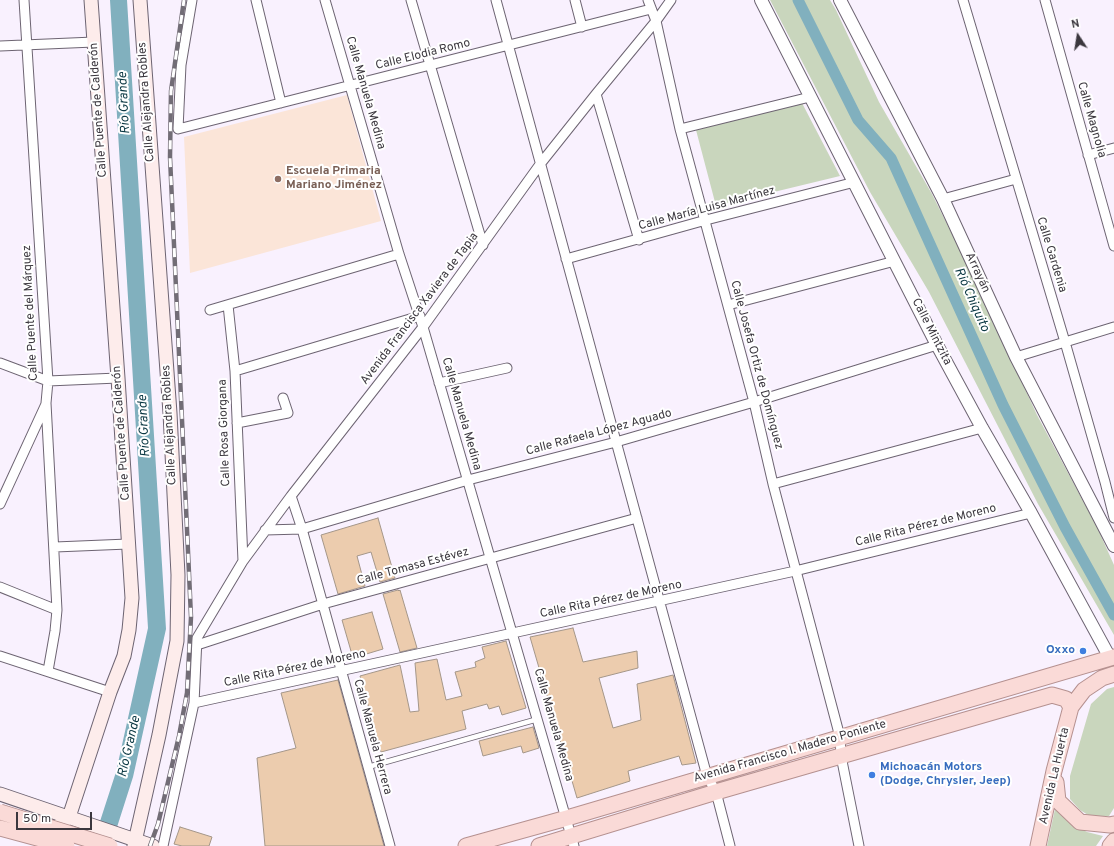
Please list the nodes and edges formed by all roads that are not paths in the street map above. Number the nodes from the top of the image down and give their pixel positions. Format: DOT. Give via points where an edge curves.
graph roads {
  1 [pos="24,0"];
  2 [pos="91,0"];
  3 [pos="140,0"];
  4 [pos="192,0"];
  5 [pos="256,0"];
  6 [pos="326,0"];
  7 [pos="411,0"];
  8 [pos="496,0"];
  9 [pos="575,0"];
  10 [pos="671,0"];
  11 [pos="761,0"];
  12 [pos="840,0"];
  13 [pos="963,0"];
  14 [pos="1045,0"];
  15 [pos="649,4"];
  16 [pos="656,21"];
  17 [pos="582,27"];
  18 [pos="94,42"];
  19 [pos="26,45"];
  20 [pos="508,45"];
  21 [pos="0,46"];
  22 [pos="430,65"];
  23 [pos="350,86"];
  24 [pos="596,94"];
  25 [pos="810,97"];
  26 [pos="281,103"];
  27 [pos="680,129"];
  28 [pos="1114,148"];
  29 [pos="1088,155"];
  30 [pos="541,163"];
  31 [pos="1016,179"];
  32 [pos="855,182"];
  33 [pos="943,199"];
  34 [pos="706,220"];
  35 [pos="639,240"];
  36 [pos="483,245"];
  37 [pos="1114,246"];
  38 [pos="399,254"];
  39 [pos="566,259"];
  40 [pos="895,261"];
  41 [pos="728,305"];
  42 [pos="228,306"];
  43 [pos="210,310"];
  44 [pos="420,316"];
  45 [pos="423,327"];
  46 [pos="1114,327"];
  47 [pos="1065,342"];
  48 [pos="938,345"];
  49 [pos="1016,357"];
  50 [pos="0,363"];
  51 [pos="507,368"];
  52 [pos="235,371"];
  53 [pos="118,378"];
  54 [pos="48,381"];
  55 [pos="439,383"];
  56 [pos="283,398"];
  57 [pos="754,402"];
  58 [pos="46,403"];
  59 [pos="237,423"];
  60 [pos="982,428"];
  61 [pos="616,442"];
  62 [pos="468,480"];
  63 [pos="1110,481"];
  64 [pos="773,484"];
  65 [pos="291,496"];
  66 [pos="0,504"];
  67 [pos="1031,513"];
  68 [pos="637,518"];
  69 [pos="1114,518"];
  70 [pos="302,529"];
  71 [pos="265,530"];
  72 [pos="128,544"];
  73 [pos="1114,546"];
  74 [pos="55,547"];
  75 [pos="491,558"];
  76 [pos="243,561"];
  77 [pos="795,572"];
  78 [pos="0,587"];
  79 [pos="660,602"];
  80 [pos="323,604"];
  81 [pos="57,610"];
  82 [pos="513,634"];
  83 [pos="197,641"];
  84 [pos="0,656"];
  85 [pos="1112,658"];
  86 [pos="48,671"];
  87 [pos="342,672"];
  88 [pos="1114,674"];
  89 [pos="110,692"];
  90 [pos="194,703"];
  91 [pos="1071,707"];
  92 [pos="538,719"];
  93 [pos="840,737"];
  94 [pos="841,756"];
  95 [pos="368,767"];
  96 [pos="1054,771"];
  97 [pos="707,776"];
  98 [pos="716,792"];
  99 [pos="0,794"];
  100 [pos="0,812"];
  101 [pos="69,817"];
  102 [pos="567,818"];
  103 [pos="1114,824"];
  104 [pos="0,828"];
  105 [pos="573,841"];
  106 [pos="1114,841"];
  107 [pos="135,843"];
  108 [pos="41,846"];
  109 [pos="68,846"];
  110 [pos="110,846"];
  111 [pos="152,846"];
  112 [pos="163,846"];
  113 [pos="390,846"];
  114 [pos="466,846"];
  115 [pos="538,846"];
  116 [pos="730,846"];
  117 [pos="860,846"];
  118 [pos="1038,846"];
  119 [pos="1110,846"];
  1 -- 19 [label="street, Calle Puente del Márquez"];
  2 -- 18 [label="main road, Calle Puente de Calderón"];
  3 -- 107 [label="main road, Calle Alejandra Robles" via="170,412 178,575 177,642 160,735"];
  4 -- 26 [label="street, Calle Elodia Romo" via="181,65 178,129"];
  5 -- 26 [label="street"];
  6 -- 23 [label="street, Calle Manuela Medina"];
  7 -- 22 [label="street"];
  8 -- 20 [label="street"];
  9 -- 17 [label="street"];
  10 -- 16 [label="street, Avenida Francisca Xaviera de Tapia"];
  11 -- 25 [label="street, Calle Mintzita"];
  12 -- 33 [label="street, Arrayán"];
  13 -- 31 [label="street, Calle Gardenia"];
  14 -- 29 [label="street, Calle Magnolia"];
  15 -- 16 [label="street, Calle Josefa Ortiz de Domínguez"];
  15 -- 17 [label="street, Calle Elodia Romo"];
  16 -- 24 [label="street, Avenida Francisca Xaviera de Tapia"];
  16 -- 27 [label="street, Calle Josefa Ortiz de Domínguez"];
  17 -- 20 [label="street, Calle Elodia Romo"];
  18 -- 19 [label="street"];
  18 -- 53 [label="main road, Calle Puente de Calderón"];
  19 -- 21 [label="street"];
  19 -- 54 [label="street, Calle Puente del Márquez"];
  20 -- 22 [label="street, Calle Elodia Romo"];
  20 -- 30 [label="street"];
  22 -- 23 [label="street, Calle Elodia Romo"];
  22 -- 36 [label="street"];
  23 -- 26 [label="street, Calle Elodia Romo"];
  23 -- 38 [label="street, Calle Manuela Medina"];
  24 -- 30 [label="street, Avenida Francisca Xaviera de Tapia"];
  24 -- 35 [label="street"];
  25 -- 27 [label="street"];
  25 -- 32 [label="street, Calle Mintzita"];
  27 -- 34 [label="street, Calle Josefa Ortiz de Domínguez"];
  28 -- 29 [label="street"];
  29 -- 37 [label="street, Calle Magnolia"];
  30 -- 36 [label="street, Avenida Francisca Xaviera de Tapia"];
  30 -- 39 [label="street"];
  31 -- 33 [label="street"];
  31 -- 47 [label="street, Calle Gardenia"];
  32 -- 34 [label="street, Calle María Luisa Martínez"];
  32 -- 40 [label="street, Calle Mintzita"];
  33 -- 49 [label="street, Arrayán"];
  34 -- 35 [label="street, Calle María Luisa Martínez"];
  34 -- 41 [label="street, Calle Josefa Ortiz de Domínguez"];
  35 -- 39 [label="street, Calle María Luisa Martínez"];
  36 -- 45 [label="street, Avenida Francisca Xaviera de Tapia"];
  38 -- 42 [label="street"];
  38 -- 44 [label="street, Calle Manuela Medina"];
  39 -- 61 [label="street"];
  40 -- 41 [label="street"];
  40 -- 48 [label="street, Calle Mintzita"];
  41 -- 57 [label="street, Calle Josefa Ortiz de Domínguez"];
  42 -- 43 [label="street"];
  42 -- 52 [label="street, Calle Rosa Giorgana"];
  44 -- 45 [label="street, Calle Manuela Medina"];
  44 -- 52 [label="street"];
  45 -- 55 [label="street, Calle Manuela Medina"];
  45 -- 65 [label="street, Avenida Francisca Xaviera de Tapia"];
  46 -- 47 [label="street"];
  47 -- 49 [label="street"];
  47 -- 63 [label="street, Calle Gardenia"];
  48 -- 57 [label="street, Calle Rafaela López Aguado"];
  48 -- 60 [label="street, Calle Mintzita"];
  49 -- 73 [label="street, Arrayán"];
  50 -- 54 [label="street"];
  51 -- 55 [label="street"];
  52 -- 59 [label="street, Calle Rosa Giorgana"];
  53 -- 54 [label="street"];
  53 -- 72 [label="main road, Calle Puente de Calderón"];
  54 -- 58 [label="street, Calle Puente del Márquez"];
  55 -- 62 [label="street, Calle Manuela Medina"];
  56 -- 59 [label="street" via="288,413"];
  57 -- 61 [label="street, Calle Rafaela López Aguado"];
  57 -- 64 [label="street, Calle Josefa Ortiz de Domínguez"];
  58 -- 66 [label="street"];
  58 -- 74 [label="street, Calle Puente del Márquez"];
  59 -- 76 [label="street, Calle Rosa Giorgana"];
  60 -- 64 [label="street"];
  60 -- 67 [label="street, Calle Mintzita"];
  61 -- 62 [label="street, Calle Rafaela López Aguado"];
  61 -- 68 [label="street"];
  62 -- 70 [label="street, Calle Rafaela López Aguado"];
  62 -- 75 [label="street, Calle Manuela Medina"];
  63 -- 69 [label="street, Calle Gardenia"];
  64 -- 77 [label="street, Calle Josefa Ortiz de Domínguez"];
  65 -- 70 [label="street, Calle Manuela Herrera"];
  65 -- 71 [label="street, Avenida Francisca Xaviera de Tapia"];
  67 -- 77 [label="street, Calle Rita Pérez de Moreno"];
  67 -- 85 [label="street, Calle Mintzita"];
  68 -- 75 [label="street, Calle Tomasa Estévez"];
  68 -- 79 [label="street"];
  70 -- 71 [label="street, Calle Rafaela López Aguado"];
  70 -- 80 [label="street, Calle Manuela Herrera"];
  71 -- 76 [label="street, Avenida Francisca Xaviera de Tapia"];
  72 -- 74 [label="street"];
  72 -- 89 [label="main road, Calle Puente de Calderón" via="132,598 129,630 124,656"];
  74 -- 81 [label="street, Calle Puente del Márquez"];
  75 -- 80 [label="street, Calle Tomasa Estévez"];
  75 -- 82 [label="street, Calle Manuela Medina"];
  76 -- 83 [label="street, Avenida Francisca Xaviera de Tapia"];
  77 -- 79 [label="street, Calle Rita Pérez de Moreno"];
  77 -- 93 [label="street, Calle Josefa Ortiz de Domínguez"];
  78 -- 81 [label="street"];
  79 -- 82 [label="street, Calle Rita Pérez de Moreno"];
  79 -- 97 [label="street"];
  80 -- 83 [label="street, Calle Tomasa Estévez"];
  80 -- 87 [label="street, Calle Manuela Herrera"];
  81 -- 86 [label="street, Calle Puente del Márquez"];
  82 -- 87 [label="street, Calle Rita Pérez de Moreno"];
  82 -- 92 [label="street, Calle Manuela Medina"];
  83 -- 90 [label="street"];
  84 -- 86 [label="street"];
  85 -- 93 [label="main road, Avenida Francisco I. Madero Poniente"];
  86 -- 89 [label="street"];
  87 -- 90 [label="street, Calle Rita Pérez de Moreno"];
  87 -- 95 [label="street, Calle Manuela Herrera"];
  88 -- 91 [label="main road" via="1102,678 1084,690"];
  89 -- 101 [label="main road, Calle Puente de Calderón"];
  90 -- 112 [label="street"];
  91 -- 94 [label="main road, Avenida Francisco I. Madero Poniente" via="1066,699 1052,695"];
  91 -- 96 [label="main road, Avenida La Huerta"];
  92 -- 95 [label="lane"];
  92 -- 102 [label="street, Calle Manuela Medina"];
  93 -- 94 [label="street, Calle Josefa Ortiz de Domínguez"];
  93 -- 97 [label="main road, Avenida Francisco I. Madero Poniente"];
  94 -- 98 [label="main road, Avenida Francisco I. Madero Poniente"];
  94 -- 117 [label="street, Calle Josefa Ortiz de Domínguez"];
  95 -- 113 [label="street, Calle Manuela Herrera"];
  96 -- 103 [label="main road" via="1058,801 1080,822"];
  96 -- 118 [label="main road, Avenida La Huerta"];
  97 -- 98 [label="street"];
  97 -- 102 [label="main road, Avenida Francisco I. Madero Poniente"];
  98 -- 105 [label="main road, Avenida Francisco I. Madero Poniente"];
  98 -- 116 [label="street"];
  99 -- 101 [label="main road"];
  100 -- 110 [label="main road, bridge"];
  101 -- 107 [label="main road" via="123,836"];
  101 -- 108 [label="main road" via="51,832"];
  102 -- 105 [label="street, Calle Manuela Medina"];
  102 -- 114 [label="main road, Avenida Francisco I. Madero Poniente"];
  104 -- 109 [label="main road, bridge"];
  105 -- 115 [label="main road, Avenida Francisco I. Madero Poniente"];
  106 -- 119 [label="main road"];
  107 -- 111 [label="main road"];
}
